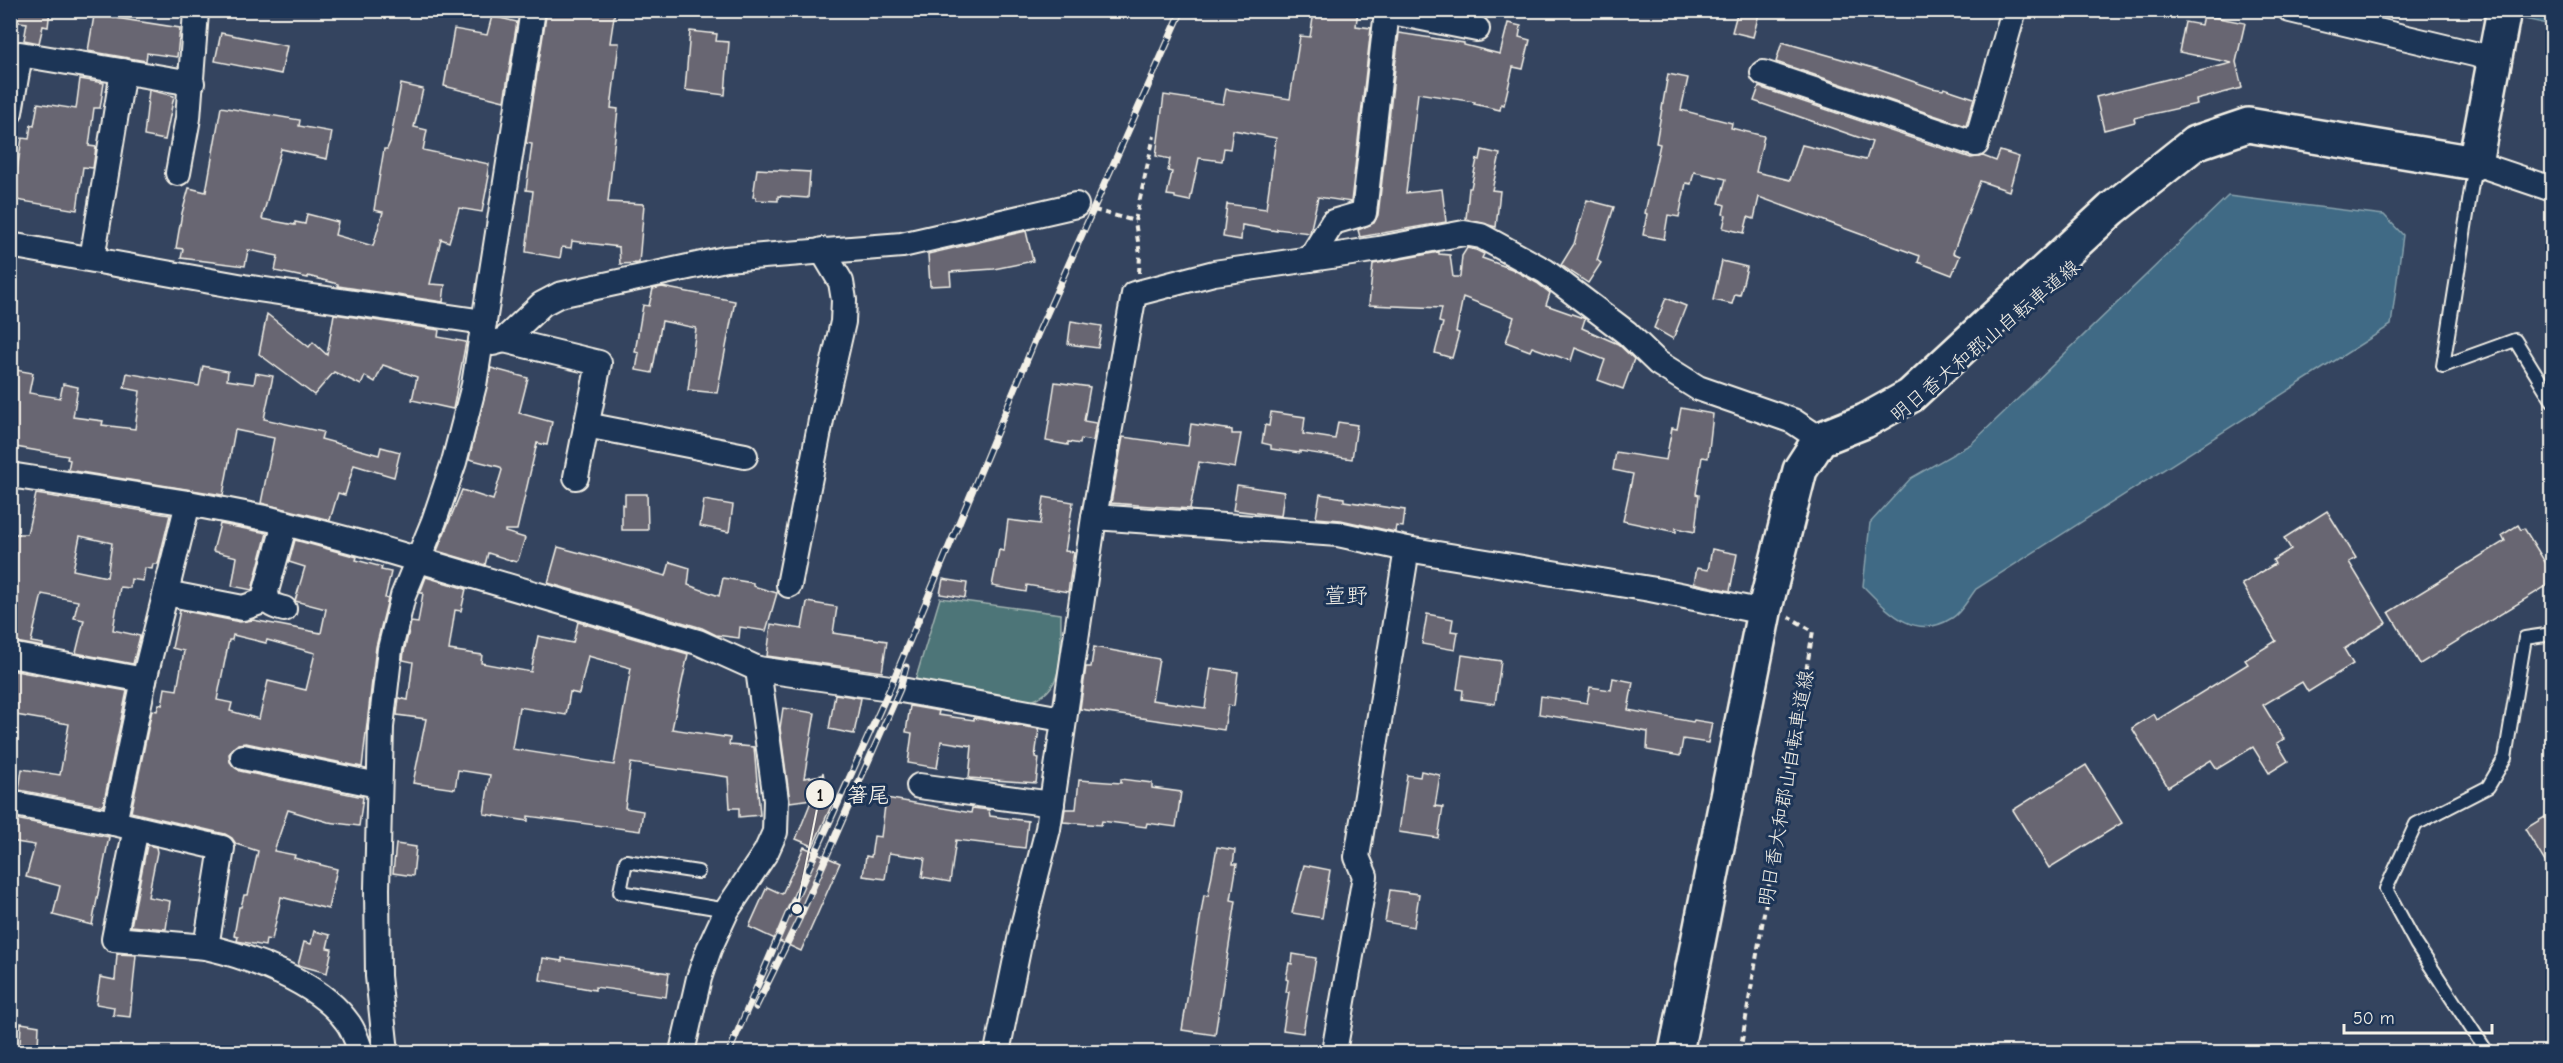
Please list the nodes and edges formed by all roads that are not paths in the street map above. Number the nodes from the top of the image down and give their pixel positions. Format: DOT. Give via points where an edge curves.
graph roads {
  1 [pos="533,10"];
  2 [pos="2014,10"];
  3 [pos="2504,10"];
  4 [pos="2295,11"];
  5 [pos="196,12"];
  6 [pos="1477,29"];
  7 [pos="2496,51"];
  8 [pos="123,71"];
  9 [pos="1763,73"];
  10 [pos="192,83"];
  11 [pos="10,112"];
  12 [pos="2475,163"];
  13 [pos="178,173"];
  14 [pos="2553,189"];
  15 [pos="1076,205"];
  16 [pos="10,245"];
  17 [pos="822,250"];
  18 [pos="1310,259"];
  19 [pos="92,260"];
  20 [pos="490,334"];
  21 [pos="2553,400"];
  22 [pos="586,425"];
  23 [pos="1821,439"];
  24 [pos="746,456"];
  25 [pos="10,475"];
  26 [pos="576,477"];
  27 [pos="188,503"];
  28 [pos="1094,517"];
  29 [pos="285,523"];
  30 [pos="1407,549"];
  31 [pos="418,559"];
  32 [pos="789,585"];
  33 [pos="166,593"];
  34 [pos="1776,614"];
  35 [pos="2553,634"];
  36 [pos="10,655"];
  37 [pos="758,669"];
  38 [pos="144,680"];
  39 [pos="1062,718"];
  40 [pos="243,757"];
  41 [pos="378,785"];
  42 [pos="919,786"];
  43 [pos="10,803"];
  44 [pos="1052,804"];
  45 [pos="125,826"];
  46 [pos="698,872"];
  47 [pos="727,910"];
  48 [pos="206,947"];
  49 [pos="361,1053"];
  50 [pos="386,1053"];
  51 [pos="682,1053"];
  52 [pos="997,1053"];
  53 [pos="1334,1053"];
  54 [pos="1676,1053"];
  55 [pos="2487,1053"];
  1 -- 20 [label="street"];
  2 -- 9 [label="street" via="1976,144"];
  3 -- 7 [label="street"];
  4 -- 7 [label="street"];
  5 -- 10 [label="street"];
  6 -- 18 [label="street" via="1387,11 1364,213 1333,222"];
  7 -- 12 [label="street"];
  8 -- 10 [label="street"];
  8 -- 11 [label="street" via="20,54"];
  8 -- 19 [label="street"];
  10 -- 13 [label="street"];
  12 -- 14 [label="street"];
  12 -- 21 [label="lane" via="2443,366 2515,340"];
  12 -- 23 [label="street" via="2248,125 2195,143 2112,209 1910,396"];
  15 -- 17 [label="street" via="918,242"];
  16 -- 19 [label="street"];
  17 -- 20 [label="street" via="725,259 559,295"];
  17 -- 32 [label="street" via="841,282 843,322"];
  18 -- 23 [label="street" via="1464,233 1480,236 1545,271 1627,333 1658,363 1698,388 1793,421"];
  18 -- 28 [label="street" via="1214,273 1134,294"];
  19 -- 20 [label="street"];
  20 -- 22 [label="street" via="599,363"];
  20 -- 31 [label="street" via="454,462"];
  22 -- 24 [label="street"];
  22 -- 26 [label="street"];
  23 -- 34 [label="street" via="1800,470"];
  25 -- 27 [label="street"];
  27 -- 29 [label="street"];
  27 -- 33 [label="street"];
  28 -- 30 [label="street" via="1338,534"];
  28 -- 39 [label="street"];
  29 -- 31 [label="street"];
  29 -- 33 [label="street" via="266,591 275,605 243,608"];
  30 -- 34 [label="street"];
  30 -- 53 [label="street" via="1357,857 1365,876"];
  31 -- 37 [label="street" via="698,642"];
  31 -- 41 [label="street" via="390,649"];
  33 -- 38 [label="street"];
  34 -- 54 [label="street"];
  35 -- 55 [label="lane" via="2524,638 2505,758 2488,787 2416,824 2386,889 2416,944"];
  36 -- 38 [label="street"];
  37 -- 39 [label="street"];
  37 -- 47 [label="street" via="777,816 775,832"];
  38 -- 45 [label="street"];
  39 -- 44 [label="street"];
  40 -- 41 [label="street"];
  41 -- 50 [label="street" via="377,939"];
  42 -- 44 [label="street"];
  43 -- 45 [label="street"];
  44 -- 52 [label="street"];
  45 -- 48 [label="street" via="222,848"];
  45 -- 48 [label="street" via="114,939"];
  46 -- 47 [label="lane" via="626,861 620,892"];
  47 -- 51 [label="street" via="699,978"];
  48 -- 49 [label="street" via="278,972 325,1000 345,1018"];
}
